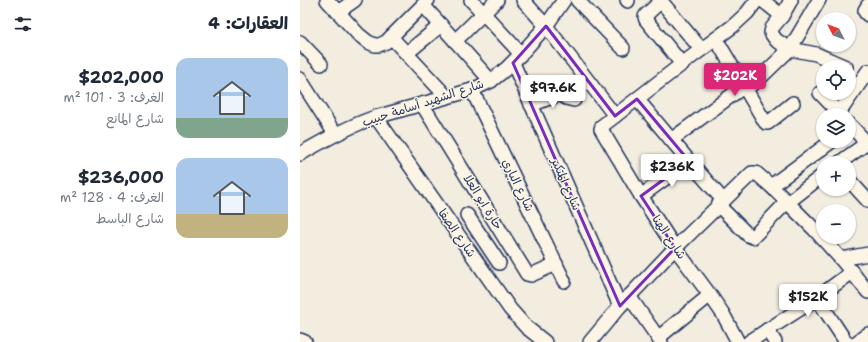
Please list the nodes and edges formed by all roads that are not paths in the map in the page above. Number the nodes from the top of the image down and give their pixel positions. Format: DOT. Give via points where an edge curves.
graph roads {
  1 [pos="327,0"];
  2 [pos="355,0"];
  3 [pos="471,0"];
  4 [pos="497,0"];
  5 [pos="523,0"];
  6 [pos="564,0"];
  7 [pos="577,0"];
  8 [pos="791,0"];
  9 [pos="819,0"];
  10 [pos="661,1"];
  11 [pos="755,2"];
  12 [pos="426,3"];
  13 [pos="868,5"];
  14 [pos="338,12"];
  15 [pos="484,13"];
  16 [pos="868,15"];
  17 [pos="782,16"];
  18 [pos="440,25"];
  19 [pos="546,26"];
  20 [pos="389,39"];
  21 [pos="716,39"];
  22 [pos="454,41"];
  23 [pos="300,42"];
  24 [pos="623,48"];
  25 [pos="701,49"];
  26 [pos="790,49"];
  27 [pos="407,53"];
  28 [pos="517,58"];
  29 [pos="830,60"];
  30 [pos="321,64"];
  31 [pos="682,64"];
  32 [pos="856,73"];
  33 [pos="300,79"];
  34 [pos="866,79"];
  35 [pos="491,81"];
  36 [pos="744,88"];
  37 [pos="472,90"];
  38 [pos="446,96"];
  39 [pos="637,99"];
  40 [pos="574,100"];
  41 [pos="826,100"];
  42 [pos="793,103"];
  43 [pos="422,104"];
  44 [pos="531,105"];
  45 [pos="834,108"];
  46 [pos="844,108"];
  47 [pos="615,116"];
  48 [pos="376,117"];
  49 [pos="856,132"];
  50 [pos="335,134"];
  51 [pos="671,140"];
  52 [pos="867,143"];
  53 [pos="823,148"];
  54 [pos="300,153"];
  55 [pos="848,156"];
  56 [pos="688,161"];
  57 [pos="816,181"];
  58 [pos="771,186"];
  59 [pos="856,188"];
  60 [pos="641,196"];
  61 [pos="868,201"];
  62 [pos="720,203"];
  63 [pos="788,203"];
  64 [pos="484,205"];
  65 [pos="467,215"];
  66 [pos="452,225"];
  67 [pos="675,248"];
  68 [pos="868,254"];
  69 [pos="841,259"];
  70 [pos="499,263"];
  71 [pos="556,264"];
  72 [pos="852,272"];
  73 [pos="564,281"];
  74 [pos="868,292"];
  75 [pos="710,295"];
  76 [pos="629,296"];
  77 [pos="817,298"];
  78 [pos="620,306"];
  79 [pos="767,330"];
  80 [pos="868,334"];
  81 [pos="300,340"];
  82 [pos="659,340"];
  83 [pos="305,342"];
  84 [pos="545,342"];
  85 [pos="590,342"];
  86 [pos="740,342"];
  87 [pos="775,342"];
  88 [pos="846,342"];
  89 [pos="857,342"];
  1 -- 14 [label="street"];
  2 -- 14 [label="street"];
  3 -- 15 [label="street, شارع المتكبر"];
  4 -- 15 [label="street"];
  5 -- 19 [label="street"];
  6 -- 19 [label="street, شارع الشهيد أسامة حبيب"];
  7 -- 24 [label="street"];
  8 -- 17 [label="street"];
  9 -- 26 [label="street"];
  10 -- 25 [label="street"];
  10 -- 31 [label="street" via="646,15 646,20"];
  11 -- 17 [label="street"];
  11 -- 21 [label="street" via="740,20"];
  12 -- 18 [label="street"];
  12 -- 20 [label="street"];
  13 -- 16 [label="street" via="865,10"];
  14 -- 20 [label="street" via="368,42 379,45"];
  15 -- 22 [label="street"];
  15 -- 28 [label="street, شارع المتكبر"];
  17 -- 26 [label="street" via="771,33"];
  18 -- 22 [label="street"];
  18 -- 27 [label="street"];
  19 -- 28 [label="street, شارع الشهيد أسامة حبيب"];
  19 -- 47 [label="street"];
  20 -- 27 [label="street"];
  21 -- 25 [label="street"];
  21 -- 36 [label="street"];
  22 -- 35 [label="street"];
  23 -- 30 [label="street"];
  25 -- 31 [label="street"];
  26 -- 29 [label="street" via="816,54"];
  26 -- 36 [label="street" via="762,76"];
  27 -- 38 [label="street"];
  28 -- 35 [label="street, شارع الشهيد أسامة حبيب"];
  28 -- 44 [label="street, شارع المتكبر"];
  31 -- 39 [label="street"];
  32 -- 34 [label="street"];
  33 -- 50 [label="street"];
  34 -- 46 [label="street"];
  35 -- 37 [label="street, شارع الشهيد أسامة حبيب"];
  36 -- 42 [label="street" via="766,123"];
  36 -- 51 [label="street"];
  37 -- 38 [label="street, شارع الشهيد أسامة حبيب"];
  37 -- 71 [label="street, شارع الباري"];
  38 -- 43 [label="street, شارع الشهيد أسامة حبيب"];
  39 -- 47 [label="street"];
  39 -- 51 [label="street"];
  40 -- 44 [label="street" via="557,95"];
  41 -- 45 [label="street"];
  43 -- 48 [label="street, شارع الشهيد أسامة حبيب"];
  43 -- 64 [label="street, حارة ابو العلا"];
  44 -- 78 [label="street, شارع المتكبر"];
  47 -- 60 [label="street, شارع الهنا" via="601,129"];
  48 -- 50 [label="street, شارع الشهيد أسامة حبيب"];
  48 -- 66 [label="street, شارع الصفا"];
  49 -- 52 [label="street"];
  50 -- 54 [label="street, شارع الشهيد أسامة حبيب"];
  51 -- 56 [label="street"];
  52 -- 55 [label="street"];
  53 -- 58 [label="street"];
  56 -- 60 [label="street"];
  56 -- 62 [label="street"];
  57 -- 63 [label="street"];
  58 -- 62 [label="street" via="757,174 750,174"];
  58 -- 63 [label="street"];
  59 -- 61 [label="street"];
  60 -- 67 [label="street, شارع الهنا"];
  62 -- 63 [label="street" via="749,236 753,237"];
  62 -- 67 [label="street"];
  63 -- 69 [label="street"];
  64 -- 65 [label="street"];
  64 -- 71 [label="street, حارة ابو العلا" via="528,275 531,276"];
  65 -- 66 [label="street"];
  65 -- 70 [label="street"];
  66 -- 84 [label="street, شارع الصفا" via="518,319"];
  67 -- 75 [label="street, شارع الهنا"];
  67 -- 76 [label="street"];
  68 -- 69 [label="street"];
  69 -- 72 [label="street"];
  71 -- 73 [label="street, شارع الباري"];
  72 -- 74 [label="street"];
  72 -- 77 [label="street"];
  75 -- 82 [label="street"];
  75 -- 86 [label="street, شارع الهنا"];
  76 -- 78 [label="street"];
  76 -- 82 [label="street"];
  77 -- 79 [label="street"];
  77 -- 88 [label="street"];
  78 -- 85 [label="street"];
  79 -- 86 [label="street"];
  79 -- 87 [label="street"];
  80 -- 89 [label="street"];
  81 -- 83 [label="street"];
}
